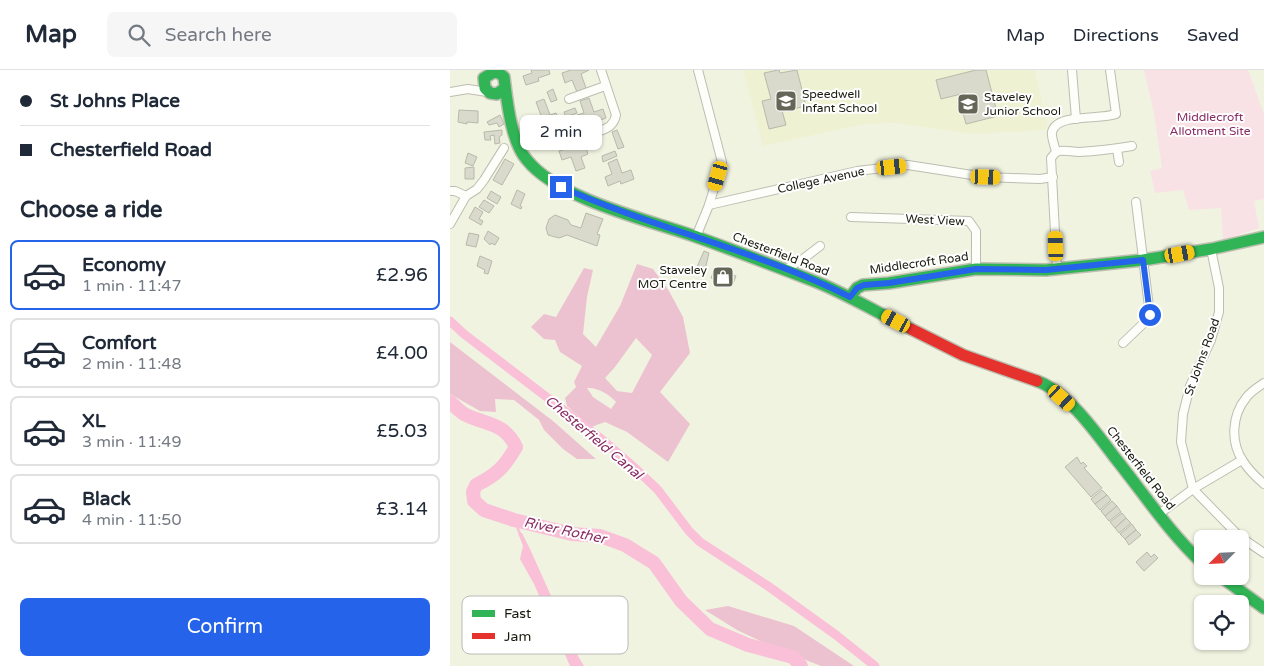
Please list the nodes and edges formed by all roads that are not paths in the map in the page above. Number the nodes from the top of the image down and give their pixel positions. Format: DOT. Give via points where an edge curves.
graph roads {
  1 [pos="601,70"];
  2 [pos="698,70"];
  3 [pos="1072,70"];
  4 [pos="1110,70"];
  5 [pos="491,73"];
  6 [pos="605,86"];
  7 [pos="505,88"];
  8 [pos="468,89"];
  9 [pos="450,92"];
  10 [pos="490,93"];
  11 [pos="569,99"];
  12 [pos="509,115"];
  13 [pos="1076,119"];
  14 [pos="600,131"];
  15 [pos="1132,146"];
  16 [pos="504,148"];
  17 [pos="1117,149"];
  18 [pos="1056,152"];
  19 [pos="1119,162"];
  20 [pos="1053,177"];
  21 [pos="450,190"];
  22 [pos="466,196"];
  23 [pos="1136,202"];
  24 [pos="709,205"];
  25 [pos="851,217"];
  26 [pos="450,224"];
  27 [pos="696,237"];
  28 [pos="1264,237"];
  29 [pos="820,246"];
  30 [pos="1211,248"];
  31 [pos="1143,260"];
  32 [pos="976,269"];
  33 [pos="1057,269"];
  34 [pos="784,270"];
  35 [pos="850,297"];
  36 [pos="1123,343"];
  37 [pos="1264,382"];
  38 [pos="1242,460"];
  39 [pos="1264,484"];
  40 [pos="1193,490"];
  41 [pos="1159,514"];
  42 [pos="1264,552"];
  43 [pos="1194,555"];
  44 [pos="1232,585"];
  45 [pos="1264,608"];
  1 -- 6 [label="street"];
  2 -- 24 [label="street" via="722,162"];
  3 -- 13 [label="street"];
  4 -- 13 [label="street" via="1116,114"];
  5 -- 7 [label="main road, Chesterfield Road" via="506,81"];
  5 -- 8 [label="street"];
  5 -- 10 [label="main road" via="484,88"];
  6 -- 11 [label="street"];
  6 -- 14 [label="street" via="616,116 609,127"];
  7 -- 10 [label="main road" via="502,92"];
  7 -- 12 [label="main road, Chesterfield Road"];
  8 -- 9 [label="street"];
  8 -- 10 [label="street"];
  10 -- 12 [label="main road, Chesterfield Road"];
  12 -- 27 [label="main road, Chesterfield Road" via="521,153 546,178 596,203"];
  13 -- 18 [label="street" via="1056,124 1052,133"];
  15 -- 17 [label="street"];
  16 -- 22 [label="street" via="477,189"];
  17 -- 18 [label="street"];
  17 -- 19 [label="street"];
  18 -- 20 [label="street" via="1051,158"];
  20 -- 24 [label="street, College Avenue" via="986,177 908,165 856,171"];
  20 -- 33 [label="street"];
  21 -- 22 [label="street"];
  22 -- 26 [label="street"];
  23 -- 31 [label="street"];
  24 -- 27 [label="street"];
  25 -- 32 [label="street, West View" via="969,221 976,231"];
  27 -- 34 [label="main road, Chesterfield Road"];
  28 -- 30 [label="main road, Middlecroft Road"];
  29 -- 34 [label="street"];
  30 -- 31 [label="main road, Middlecroft Road"];
  30 -- 40 [label="street, St Johns Road" via="1219,288 1219,312 1211,340 1190,386 1183,414 1181,442"];
  31 -- 33 [label="main road, Middlecroft Road"];
  31 -- 36 [label="street" via="1150,315"];
  32 -- 33 [label="main road, Middlecroft Road"];
  32 -- 35 [label="main road, Middlecroft Road" via="864,285"];
  34 -- 35 [label="main road, Chesterfield Road"];
  35 -- 41 [label="main road, Chesterfield Road" via="963,355 1052,389 1088,422"];
  37 -- 38 [label="street" via="1247,396 1237,411 1234,429"];
  38 -- 39 [label="street"];
  38 -- 40 [label="street"];
  40 -- 41 [label="street"];
  40 -- 42 [label="street" via="1239,536"];
  41 -- 43 [label="main road, Chesterfield Road"];
  44 -- 45 [label="main road"];
}
